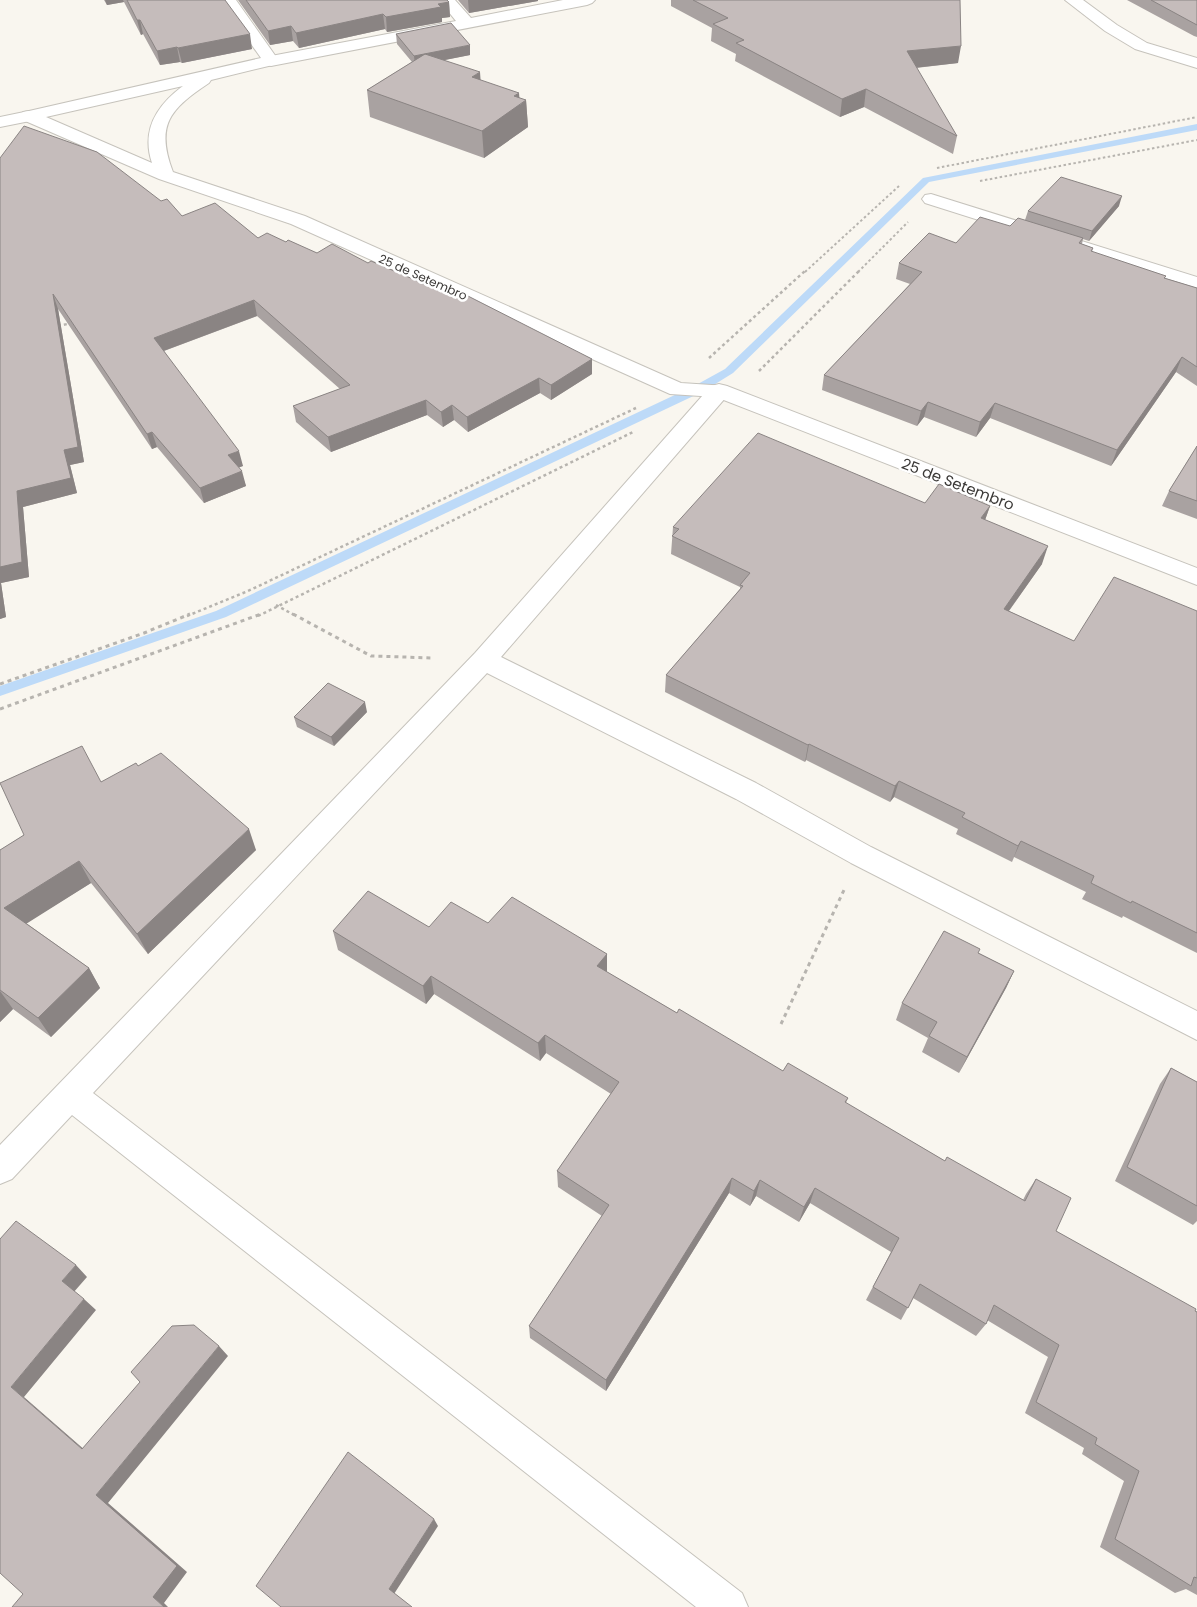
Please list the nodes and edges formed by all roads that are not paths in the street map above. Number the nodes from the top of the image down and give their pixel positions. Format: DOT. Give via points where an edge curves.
graph roads {
  1 [pos="228,0"];
  2 [pos="447,0"];
  3 [pos="587,0"];
  4 [pos="1072,0"];
  5 [pos="466,23"];
  6 [pos="270,62"];
  7 [pos="1197,63"];
  8 [pos="212,74"];
  9 [pos="29,116"];
  10 [pos="0,122"];
  11 [pos="165,175"];
  12 [pos="931,199"];
  13 [pos="1197,283"];
  14 [pos="719,390"];
  15 [pos="1197,577"];
  16 [pos="484,660"];
  17 [pos="1197,1026"];
  18 [pos="70,1094"];
  19 [pos="0,1168"];
  20 [pos="728,1607"];
  1 -- 6 [label="street"];
  2 -- 5 [label="street"];
  3 -- 5 [label="street"];
  4 -- 7 [label="street" via="1141,46"];
  5 -- 6 [label="street"];
  6 -- 8 [label="street"];
  8 -- 9 [label="street"];
  8 -- 11 [label="street" via="179,95 160,120 156,145"];
  9 -- 10 [label="street"];
  9 -- 11 [label="street, 25 de Setembro"];
  11 -- 14 [label="street, 25 de Setembro" via="298,220 677,388"];
  12 -- 13 [label="street"];
  14 -- 15 [label="street, 25 de Setembro"];
  14 -- 16 [label="street"];
  16 -- 17 [label="street" via="746,791 861,855"];
  16 -- 18 [label="street"];
  18 -- 19 [label="street"];
  18 -- 20 [label="street"];
}
